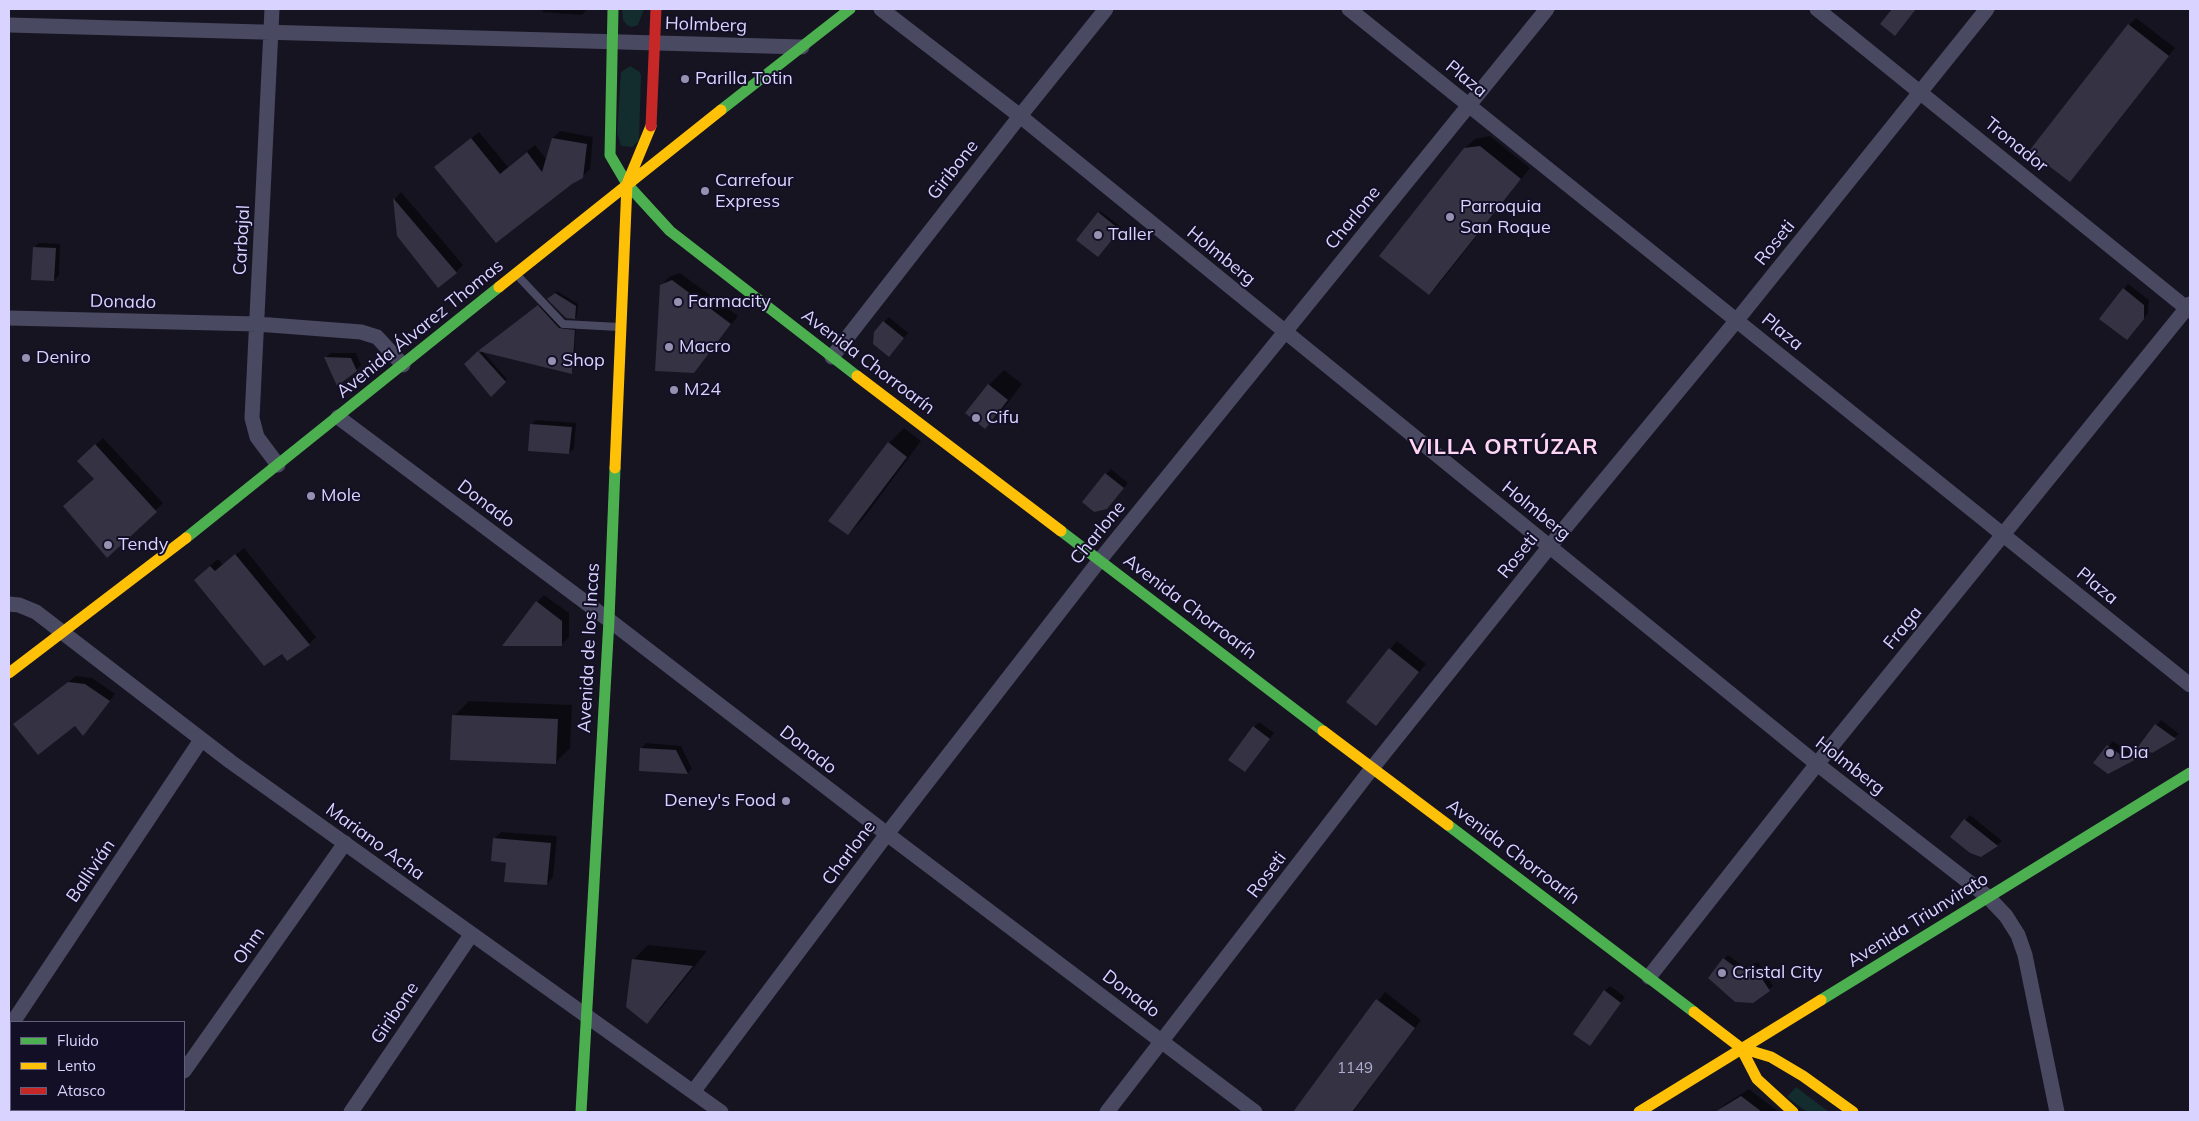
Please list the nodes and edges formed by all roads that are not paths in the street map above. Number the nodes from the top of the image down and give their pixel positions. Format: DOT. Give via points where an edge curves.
graph roads {
  1 [pos="272,9"];
  2 [pos="613,9"];
  3 [pos="656,9"];
  4 [pos="850,9"];
  5 [pos="881,9"];
  6 [pos="1106,9"];
  7 [pos="1349,9"];
  8 [pos="1547,9"];
  9 [pos="1817,9"];
  10 [pos="1987,9"];
  11 [pos="9,25"];
  12 [pos="270,32"];
  13 [pos="612,41"];
  14 [pos="654,43"];
  15 [pos="802,47"];
  16 [pos="1920,92"];
  17 [pos="1468,105"];
  18 [pos="1020,116"];
  19 [pos="627,184"];
  20 [pos="516,274"];
  21 [pos="2189,308"];
  22 [pos="9,318"];
  23 [pos="1738,320"];
  24 [pos="257,324"];
  25 [pos="620,327"];
  26 [pos="1284,331"];
  27 [pos="832,357"];
  28 [pos="402,365"];
  29 [pos="338,417"];
  30 [pos="278,465"];
  31 [pos="2003,534"];
  32 [pos="1550,546"];
  33 [pos="1099,560"];
  34 [pos="9,604"];
  35 [pos="609,620"];
  36 [pos="62,632"];
  37 [pos="9,673"];
  38 [pos="2190,685"];
  39 [pos="201,740"];
  40 [pos="1818,764"];
  41 [pos="1373,767"];
  42 [pos="2190,772"];
  43 [pos="887,834"];
  44 [pos="344,843"];
  45 [pos="1988,897"];
  46 [pos="471,935"];
  47 [pos="1649,977"];
  48 [pos="586,1016"];
  49 [pos="13,1021"];
  50 [pos="1162,1042"];
  51 [pos="1741,1048"];
  52 [pos="185,1069"];
  53 [pos="693,1092"];
  54 [pos="351,1112"];
  55 [pos="581,1112"];
  56 [pos="721,1112"];
  57 [pos="1107,1112"];
  58 [pos="1255,1112"];
  59 [pos="1639,1112"];
  60 [pos="1793,1112"];
  61 [pos="1853,1112"];
  62 [pos="2057,1112"];
  1 -- 12 [label="street, Carbajal"];
  2 -- 13 [label="main road"];
  3 -- 14 [label="main road, Avenida de los Incas"];
  4 -- 15 [label="main road, Avenida Álvarez Thomas"];
  5 -- 18 [label="street, Holmberg"];
  6 -- 18 [label="street, Giribone"];
  7 -- 17 [label="street, Plaza"];
  8 -- 17 [label="street, Charlone"];
  9 -- 16 [label="street, Tronador"];
  10 -- 16 [label="street, Roseti"];
  11 -- 12 [label="street, Holmberg"];
  12 -- 13 [label="street, Holmberg"];
  12 -- 24 [label="street, Carbajal"];
  13 -- 14 [label="street, Holmberg"];
  13 -- 19 [label="main road" via="610,155"];
  14 -- 15 [label="street, Holmberg"];
  14 -- 19 [label="main road, Avenida de los Incas" via="652,124"];
  15 -- 19 [label="main road, Avenida Álvarez Thomas"];
  16 -- 21 [label="street, Tronador"];
  16 -- 23 [label="street, Roseti"];
  17 -- 23 [label="street, Plaza"];
  17 -- 26 [label="street, Charlone"];
  18 -- 26 [label="street, Holmberg"];
  18 -- 27 [label="street, Giribone"];
  19 -- 20 [label="main road, Avenida Álvarez Thomas"];
  19 -- 25 [label="main road, Avenida de los Incas"];
  19 -- 27 [label="main road, Avenida Chorroarín" via="670,231"];
  20 -- 25 [label="lane" via="563,324"];
  20 -- 28 [label="main road, Avenida Álvarez Thomas"];
  21 -- 31 [label="street, Fraga"];
  22 -- 24 [label="street, Donado"];
  23 -- 31 [label="street, Plaza"];
  23 -- 32 [label="street, Roseti"];
  24 -- 28 [label="street, Donado" via="361,332 376,338"];
  24 -- 30 [label="street, Carbajal" via="252,418 257,437"];
  25 -- 35 [label="main road, Avenida de los Incas"];
  26 -- 32 [label="street, Holmberg"];
  26 -- 33 [label="street, Charlone"];
  27 -- 33 [label="main road, Avenida Chorroarín"];
  28 -- 29 [label="main road, Avenida Álvarez Thomas"];
  29 -- 30 [label="main road, Avenida Álvarez Thomas"];
  29 -- 35 [label="street, Donado"];
  30 -- 36 [label="main road, Avenida Álvarez Thomas"];
  31 -- 38 [label="street, Plaza"];
  31 -- 40 [label="street, Fraga"];
  32 -- 40 [label="street, Holmberg"];
  32 -- 41 [label="street, Roseti"];
  33 -- 41 [label="main road, Avenida Chorroarín"];
  33 -- 43 [label="street, Charlone"];
  34 -- 36 [label="street, Mariano Acha" via="36,612"];
  35 -- 43 [label="street, Donado"];
  35 -- 48 [label="main road, Avenida de los Incas"];
  36 -- 37 [label="main road, Avenida Álvarez Thomas"];
  36 -- 39 [label="street, Mariano Acha"];
  39 -- 44 [label="street, Mariano Acha"];
  39 -- 49 [label="street, Ballivián"];
  40 -- 45 [label="street, Holmberg"];
  40 -- 47 [label="street, Fraga"];
  41 -- 47 [label="main road, Avenida Chorroarín"];
  41 -- 50 [label="street, Roseti"];
  42 -- 45 [label="main road, Avenida Triunvirato"];
  43 -- 50 [label="street, Donado"];
  43 -- 53 [label="street, Charlone"];
  44 -- 46 [label="street, Mariano Acha"];
  44 -- 52 [label="street, Ohm"];
  45 -- 51 [label="main road, Avenida Triunvirato"];
  45 -- 62 [label="street, Holmberg" via="2006,916 2025,954"];
  46 -- 48 [label="street, Mariano Acha"];
  46 -- 54 [label="street, Giribone"];
  47 -- 51 [label="main road, Avenida Chorroarín"];
  48 -- 53 [label="street, Mariano Acha"];
  48 -- 55 [label="main road, Avenida de los Incas"];
  50 -- 57 [label="street, Roseti"];
  50 -- 58 [label="street, Donado"];
  51 -- 59 [label="main road, Avenida Triunvirato"];
  51 -- 60 [label="main road, Avenida Chorroarín" via="1757,1079"];
  51 -- 61 [label="main road, Avenida Chorroarín" via="1771,1057"];
  53 -- 56 [label="street, Mariano Acha"];
}
